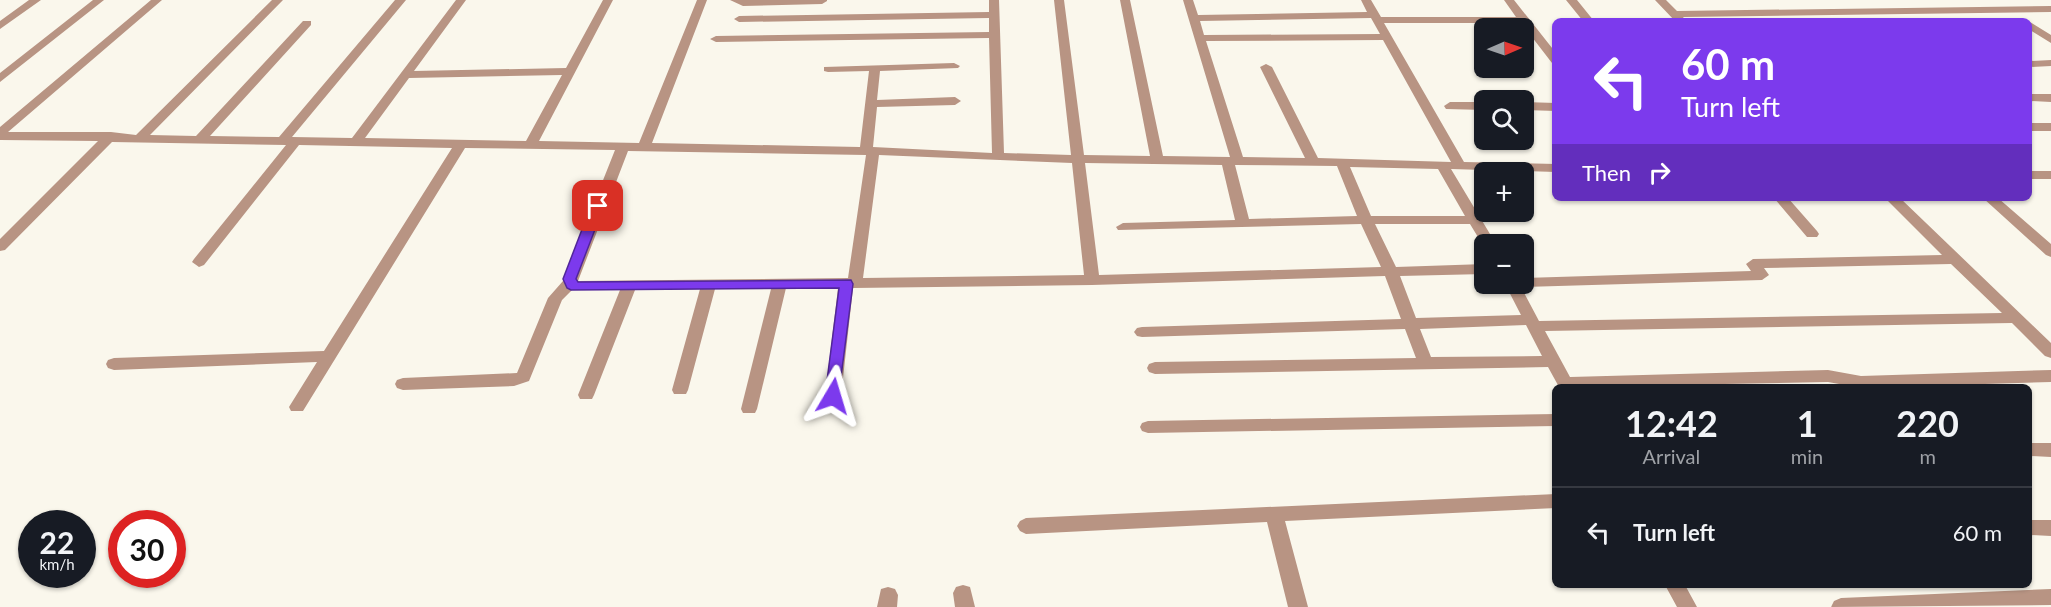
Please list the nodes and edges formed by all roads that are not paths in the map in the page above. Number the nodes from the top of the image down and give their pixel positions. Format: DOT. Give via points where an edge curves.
graph roads {
  1 [pos="36,0"];
  2 [pos="99,0"];
  3 [pos="157,0"];
  4 [pos="278,0"];
  5 [pos="401,0"];
  6 [pos="460,0"];
  7 [pos="608,0"];
  8 [pos="702,0"];
  9 [pos="735,0"];
  10 [pos="834,0"];
  11 [pos="994,0"];
  12 [pos="1059,0"];
  13 [pos="1125,0"];
  14 [pos="1188,0"];
  15 [pos="1366,0"];
  16 [pos="1509,0"];
  17 [pos="1571,0"];
  18 [pos="1660,0"];
  19 [pos="1814,0"];
  20 [pos="1992,0"];
  21 [pos="822,2"];
  22 [pos="2051,9"];
  23 [pos="2007,10"];
  24 [pos="1829,13"];
  25 [pos="994,15"];
  26 [pos="818,17"];
  27 [pos="1376,17"];
  28 [pos="1194,18"];
  29 [pos="1522,18"];
  30 [pos="1586,18"];
  31 [pos="1678,18"];
  32 [pos="1835,18"];
  33 [pos="2019,18"];
  34 [pos="739,19"];
  35 [pos="1474,19"];
  36 [pos="307,23"];
  37 [pos="0,26"];
  38 [pos="2032,26"];
  39 [pos="1534,33"];
  40 [pos="995,35"];
  41 [pos="1387,37"];
  42 [pos="814,38"];
  43 [pos="716,39"];
  44 [pos="1201,39"];
  45 [pos="2032,39"];
  46 [pos="2050,40"];
  47 [pos="1552,56"];
  48 [pos="2051,63"];
  49 [pos="2032,64"];
  50 [pos="954,66"];
  51 [pos="1266,67"];
  52 [pos="875,68"];
  53 [pos="828,69"];
  54 [pos="570,71"];
  55 [pos="405,75"];
  56 [pos="0,79"];
  57 [pos="2032,98"];
  58 [pos="2051,98"];
  59 [pos="955,101"];
  60 [pos="872,104"];
  61 [pos="1450,106"];
  62 [pos="1474,106"];
  63 [pos="1534,106"];
  64 [pos="1552,107"];
  65 [pos="2032,127"];
  66 [pos="2051,127"];
  67 [pos="0,135"];
  68 [pos="111,136"];
  69 [pos="141,137"];
  70 [pos="200,139"];
  71 [pos="289,141"];
  72 [pos="356,142"];
  73 [pos="460,145"];
  74 [pos="530,146"];
  75 [pos="623,147"];
  76 [pos="644,147"];
  77 [pos="870,152"];
  78 [pos="998,156"];
  79 [pos="1078,159"];
  80 [pos="1157,160"];
  81 [pos="1233,161"];
  82 [pos="1312,162"];
  83 [pos="1342,163"];
  84 [pos="1442,165"];
  85 [pos="1459,165"];
  86 [pos="1552,168"];
  87 [pos="2032,175"];
  88 [pos="2051,175"];
  89 [pos="1784,201"];
  90 [pos="1895,201"];
  91 [pos="1993,201"];
  92 [pos="1474,218"];
  93 [pos="1366,220"];
  94 [pos="1474,220"];
  95 [pos="1244,223"];
  96 [pos="1123,227"];
  97 [pos="1812,234"];
  98 [pos="0,247"];
  99 [pos="2051,252"];
  100 [pos="1955,259"];
  101 [pos="199,262"];
  102 [pos="1474,269"];
  103 [pos="1391,272"];
  104 [pos="1092,280"];
  105 [pos="570,283"];
  106 [pos="1534,283"];
  107 [pos="780,284"];
  108 [pos="850,284"];
  109 [pos="709,285"];
  110 [pos="629,287"];
  111 [pos="1517,294"];
  112 [pos="2017,318"];
  113 [pos="1409,322"];
  114 [pos="1532,323"];
  115 [pos="1142,332"];
  116 [pos="2051,352"];
  117 [pos="328,356"];
  118 [pos="1552,361"];
  119 [pos="114,364"];
  120 [pos="1425,364"];
  121 [pos="1155,368"];
  122 [pos="2051,376"];
  123 [pos="403,384"];
  124 [pos="1565,384"];
  125 [pos="1595,384"];
  126 [pos="680,390"];
  127 [pos="586,395"];
  128 [pos="833,396"];
  129 [pos="297,406"];
  130 [pos="749,409"];
  131 [pos="1552,420"];
  132 [pos="1148,427"];
  133 [pos="2032,450"];
  134 [pos="2051,450"];
  135 [pos="1552,501"];
  136 [pos="1274,513"];
  137 [pos="1026,526"];
  138 [pos="2032,528"];
  139 [pos="2051,528"];
  140 [pos="1677,588"];
  141 [pos="2051,597"];
  142 [pos="2024,603"];
  143 [pos="1298,607"];
  144 [pos="1687,607"];
  145 [pos="1841,607"];
  1 -- 37 [label="street"];
  2 -- 56 [label="street"];
  3 -- 67 [label="street"];
  4 -- 69 [label="street"];
  5 -- 71 [label="street"];
  6 -- 55 [label="street"];
  7 -- 54 [label="street"];
  8 -- 76 [label="street"];
  9 -- 21 [label="street"];
  10 -- 21 [label="street"];
  11 -- 25 [label="street"];
  12 -- 79 [label="street"];
  13 -- 80 [label="street"];
  14 -- 28 [label="street"];
  15 -- 27 [label="street"];
  16 -- 29 [label="street"];
  17 -- 30 [label="street"];
  18 -- 31 [label="street"];
  19 -- 24 [label="street"];
  20 -- 23 [label="street"];
  21 -- 26 [label="street"];
  22 -- 23 [label="street"];
  23 -- 24 [label="street"];
  23 -- 33 [label="street"];
  24 -- 31 [label="street"];
  24 -- 32 [label="street"];
  25 -- 26 [label="street"];
  25 -- 40 [label="street"];
  26 -- 34 [label="street"];
  26 -- 42 [label="street"];
  27 -- 28 [label="street"];
  27 -- 35 [label="street"];
  27 -- 41 [label="street"];
  28 -- 44 [label="street"];
  36 -- 70 [label="street"];
  38 -- 46 [label="street"];
  39 -- 47 [label="street"];
  40 -- 42 [label="street"];
  40 -- 78 [label="street"];
  41 -- 44 [label="street"];
  41 -- 85 [label="street"];
  42 -- 43 [label="street"];
  44 -- 81 [label="street"];
  45 -- 46 [label="street"];
  48 -- 49 [label="street"];
  50 -- 52 [label="street"];
  51 -- 82 [label="street"];
  52 -- 53 [label="street"];
  52 -- 60 [label="street"];
  54 -- 55 [label="street"];
  54 -- 74 [label="street"];
  55 -- 72 [label="street"];
  57 -- 58 [label="street"];
  59 -- 60 [label="street"];
  60 -- 77 [label="street"];
  61 -- 62 [label="street"];
  63 -- 64 [label="street"];
  65 -- 66 [label="street"];
  67 -- 68 [label="street"];
  68 -- 69 [label="street"];
  68 -- 98 [label="street"];
  69 -- 70 [label="street"];
  70 -- 71 [label="street"];
  71 -- 72 [label="street"];
  71 -- 101 [label="street"];
  72 -- 73 [label="street"];
  73 -- 74 [label="street"];
  73 -- 117 [label="street"];
  74 -- 75 [label="street"];
  75 -- 76 [label="street"];
  75 -- 105 [label="street"];
  76 -- 77 [label="street"];
  77 -- 78 [label="street"];
  77 -- 108 [label="street"];
  78 -- 79 [label="street"];
  79 -- 80 [label="street"];
  79 -- 104 [label="street"];
  80 -- 81 [label="street"];
  81 -- 82 [label="street"];
  81 -- 95 [label="street"];
  82 -- 83 [label="street"];
  83 -- 84 [label="street"];
  83 -- 93 [label="street"];
  84 -- 85 [label="street"];
  84 -- 92 [label="street"];
  85 -- 86 [label="street"];
  87 -- 88 [label="street"];
  89 -- 97 [label="street"];
  90 -- 100 [label="street"];
  91 -- 99 [label="street"];
  93 -- 94 [label="street"];
  93 -- 95 [label="street"];
  93 -- 103 [label="street"];
  95 -- 96 [label="street"];
  100 -- 106 [label="street" via="1753,264 1762,275"];
  100 -- 112 [label="street"];
  102 -- 103 [label="street"];
  103 -- 104 [label="street"];
  103 -- 113 [label="street"];
  104 -- 108 [label="street"];
  105 -- 110 [label="street"];
  105 -- 123 [label="street" via="555,298 523,376 514,380"];
  107 -- 108 [label="street"];
  107 -- 109 [label="street"];
  107 -- 130 [label="street"];
  108 -- 128 [label="street"];
  109 -- 110 [label="street"];
  109 -- 126 [label="street"];
  110 -- 127 [label="street"];
  111 -- 114 [label="street"];
  112 -- 114 [label="street"];
  112 -- 116 [label="street"];
  113 -- 114 [label="street"];
  113 -- 115 [label="street"];
  113 -- 120 [label="street"];
  114 -- 118 [label="street"];
  117 -- 119 [label="street"];
  117 -- 129 [label="street"];
  118 -- 120 [label="street"];
  118 -- 124 [label="street"];
  120 -- 121 [label="street"];
  122 -- 125 [label="street" via="1861,382 1828,376"];
  131 -- 132 [label="street"];
  133 -- 134 [label="street"];
  135 -- 136 [label="street"];
  136 -- 137 [label="street"];
  136 -- 143 [label="street"];
  138 -- 139 [label="street"];
  140 -- 144 [label="street"];
  141 -- 142 [label="street"];
  142 -- 145 [label="street"];
}
